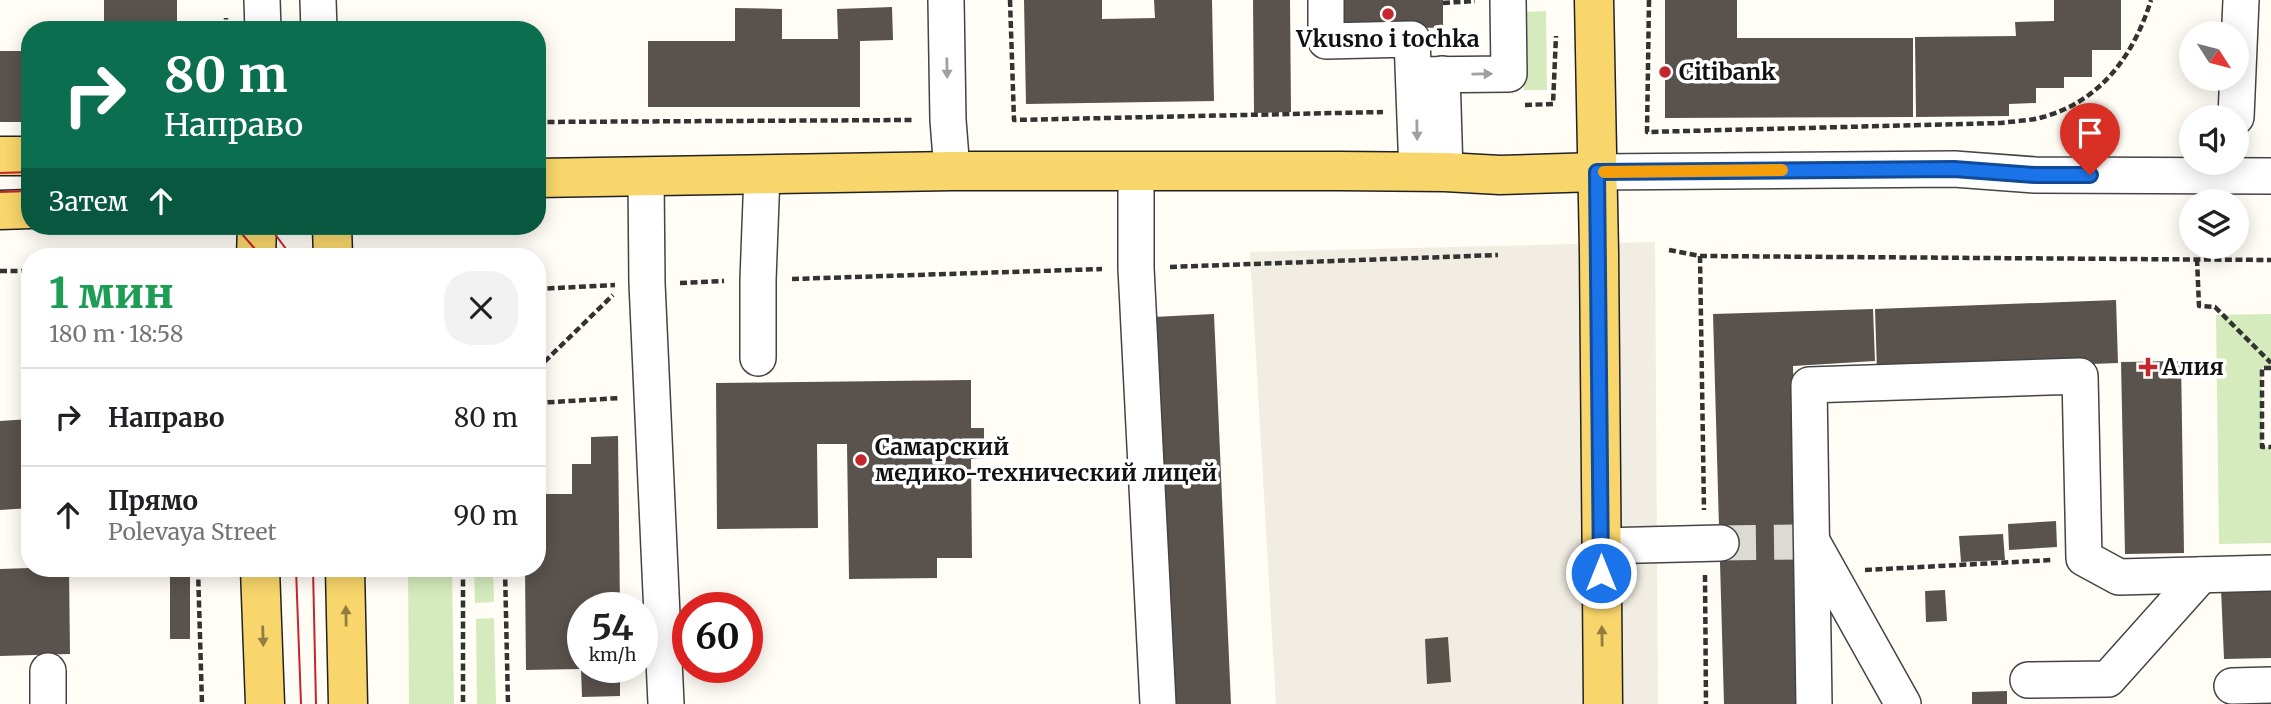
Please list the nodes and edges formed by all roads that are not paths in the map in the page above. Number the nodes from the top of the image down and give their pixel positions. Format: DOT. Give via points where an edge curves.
graph roads {
  1 [pos="262,0"];
  2 [pos="318,0"];
  3 [pos="946,0"];
  4 [pos="1326,0"];
  5 [pos="1508,0"];
  6 [pos="1594,0"];
  7 [pos="2241,0"];
  8 [pos="263,21"];
  9 [pos="319,21"];
  10 [pos="1428,75"];
  11 [pos="2237,105"];
  12 [pos="0,156"];
  13 [pos="21,156"];
  14 [pos="1136,170"];
  15 [pos="952,171"];
  16 [pos="2179,171"];
  17 [pos="1431,172"];
  18 [pos="1597,172"];
  19 [pos="2249,172"];
  20 [pos="762,174"];
  21 [pos="2271,176"];
  22 [pos="646,177"];
  23 [pos="546,178"];
  24 [pos="21,209"];
  25 [pos="0,210"];
  26 [pos="758,358"];
  27 [pos="1805,541"];
  28 [pos="1713,543"];
  29 [pos="1601,546"];
  30 [pos="2271,573"];
  31 [pos="2201,575"];
  32 [pos="260,577"];
  33 [pos="345,577"];
  34 [pos="2028,680"];
  35 [pos="2271,685"];
  36 [pos="2232,686"];
  37 [pos="265,704"];
  38 [pos="348,704"];
  39 [pos="666,704"];
  40 [pos="1158,704"];
  41 [pos="1603,704"];
  42 [pos="1814,704"];
  43 [pos="1903,704"];
  1 -- 8 [label="street"];
  2 -- 9 [label="street"];
  3 -- 15 [label="street, one-way"];
  4 -- 10 [label="street" via="1326,41 1412,39"];
  10 -- 5 [label="street, one-way" via="1508,74"];
  6 -- 18 [label="main road"];
  7 -- 11 [label="street"];
  10 -- 17 [label="street"];
  10 -- 17 [label="street, one-way" via="1416,111"];
  12 -- 13 [label="main road"];
  14 -- 15 [label="main road"];
  14 -- 17 [label="main road"];
  14 -- 40 [label="street" via="1136,268"];
  15 -- 20 [label="main road"];
  16 -- 18 [label="street" via="2035,175 1954,169"];
  17 -- 18 [label="main road"];
  18 -- 29 [label="main road"];
  19 -- 21 [label="street"];
  20 -- 22 [label="main road"];
  20 -- 26 [label="street"];
  22 -- 23 [label="main road"];
  22 -- 39 [label="street"];
  24 -- 25 [label="main road"];
  27 -- 31 [label="street" via="1809,385 2080,376 2084,558 2119,577"];
  27 -- 42 [label="street"];
  27 -- 43 [label="street" via="1828,571"];
  28 -- 29 [label="street"];
  41 -- 29 [label="main road, one-way"];
  30 -- 31 [label="street"];
  31 -- 34 [label="street" via="2108,679"];
  32 -- 37 [label="main road, one-way"];
  38 -- 33 [label="main road, one-way"];
  35 -- 36 [label="street"];
}
